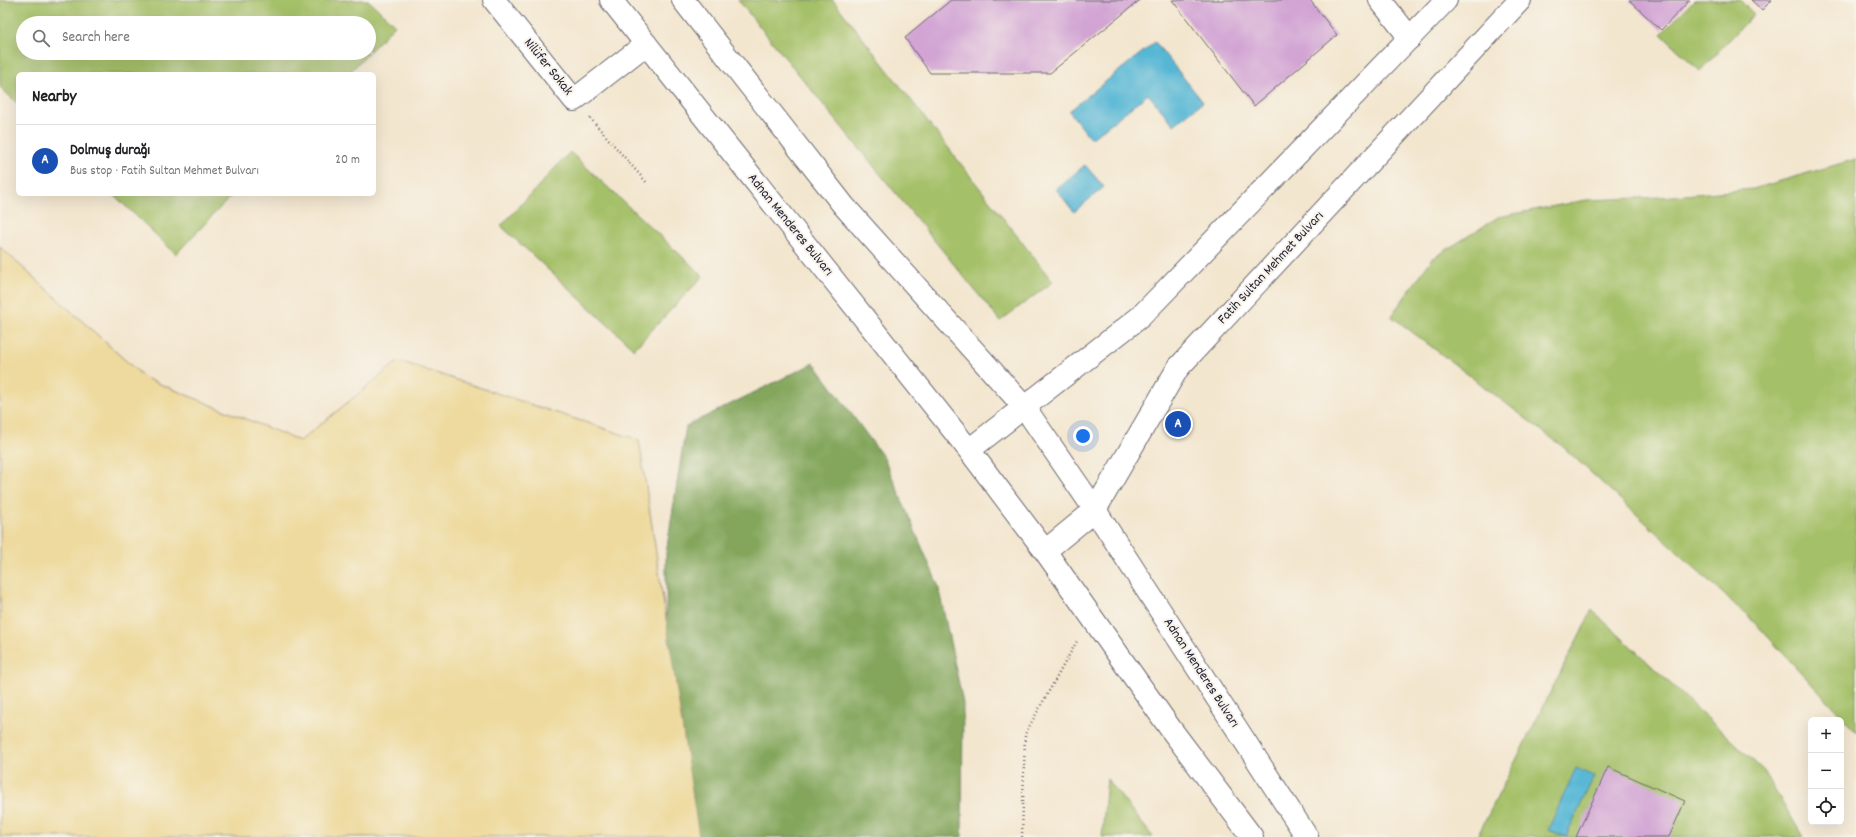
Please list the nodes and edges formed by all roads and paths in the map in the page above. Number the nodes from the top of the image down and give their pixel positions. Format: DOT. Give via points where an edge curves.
graph roads {
  1 [pos="494,0"];
  2 [pos="612,0"];
  3 [pos="682,0"];
  4 [pos="1380,0"];
  5 [pos="1446,0"];
  6 [pos="1520,0"];
  7 [pos="1410,38"];
  8 [pos="646,44"];
  9 [pos="574,100"];
  10 [pos="646,183"];
  11 [pos="1024,408"];
  12 [pos="969,450"];
  13 [pos="1095,510"];
  14 [pos="1045,551"];
  15 [pos="1091,616"];
  16 [pos="1022,837"];
  17 [pos="1252,837"];
  18 [pos="1307,837"];
  1 -- 9 [label="main road, Nilüfer Sokak"];
  2 -- 8 [label="main road, Adnan Menderes Bulvarı"];
  3 -- 11 [label="main road" via="844,206"];
  4 -- 7 [label="main road"];
  5 -- 7 [label="main road"];
  6 -- 13 [label="main road, Fatih Sultan Mehmet Bulvarı" via="1178,368"];
  7 -- 11 [label="main road" via="1140,317"];
  8 -- 9 [label="main road, Nilüfer Sokak"];
  8 -- 12 [label="main road, Adnan Menderes Bulvarı"];
  9 -- 10 [label="path"];
  11 -- 12 [label="main road"];
  11 -- 13 [label="main road, Adnan Menderes Bulvarı"];
  12 -- 14 [label="main road, Adnan Menderes Bulvarı"];
  13 -- 14 [label="main road, Fatih Sultan Mehmet Bulvarı"];
  13 -- 18 [label="main road, Adnan Menderes Bulvarı"];
  14 -- 15 [label="main road"];
  15 -- 16 [label="path" via="1025,734"];
  15 -- 17 [label="main road" via="1170,728"];
}
